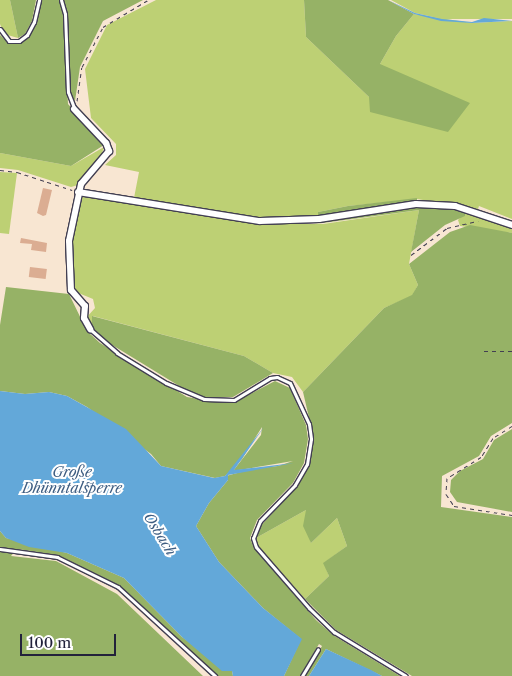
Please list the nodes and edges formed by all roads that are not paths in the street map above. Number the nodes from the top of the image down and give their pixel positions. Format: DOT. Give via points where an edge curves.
graph roads {
  1 [pos="38,0"];
  2 [pos="61,0"];
  3 [pos="0,29"];
  4 [pos="74,109"];
  5 [pos="78,192"];
  6 [pos="512,226"];
  7 [pos="90,329"];
  8 [pos="0,549"];
  9 [pos="318,649"];
  10 [pos="215,676"];
  11 [pos="302,676"];
  12 [pos="406,676"];
  1 -- 3 [label="lane" via="34,22 27,35 19,40 10,40"];
  2 -- 4 [label="lane" via="68,92"];
  4 -- 5 [label="street" via="106,143 109,151 83,179"];
  5 -- 6 [label="street" via="271,222 319,219 425,204 464,208"];
  5 -- 7 [label="street" via="69,241 68,272 71,290 85,306 84,318"];
  7 -- 12 [label="lane" via="117,353 158,378 204,399 234,400 270,378 277,377 290,383 308,424 311,439 307,464 295,484 260,521 253,538 256,547 329,628"];
  8 -- 10 [label="lane" via="57,557 118,587"];
  9 -- 11 [label="lane"];
}
